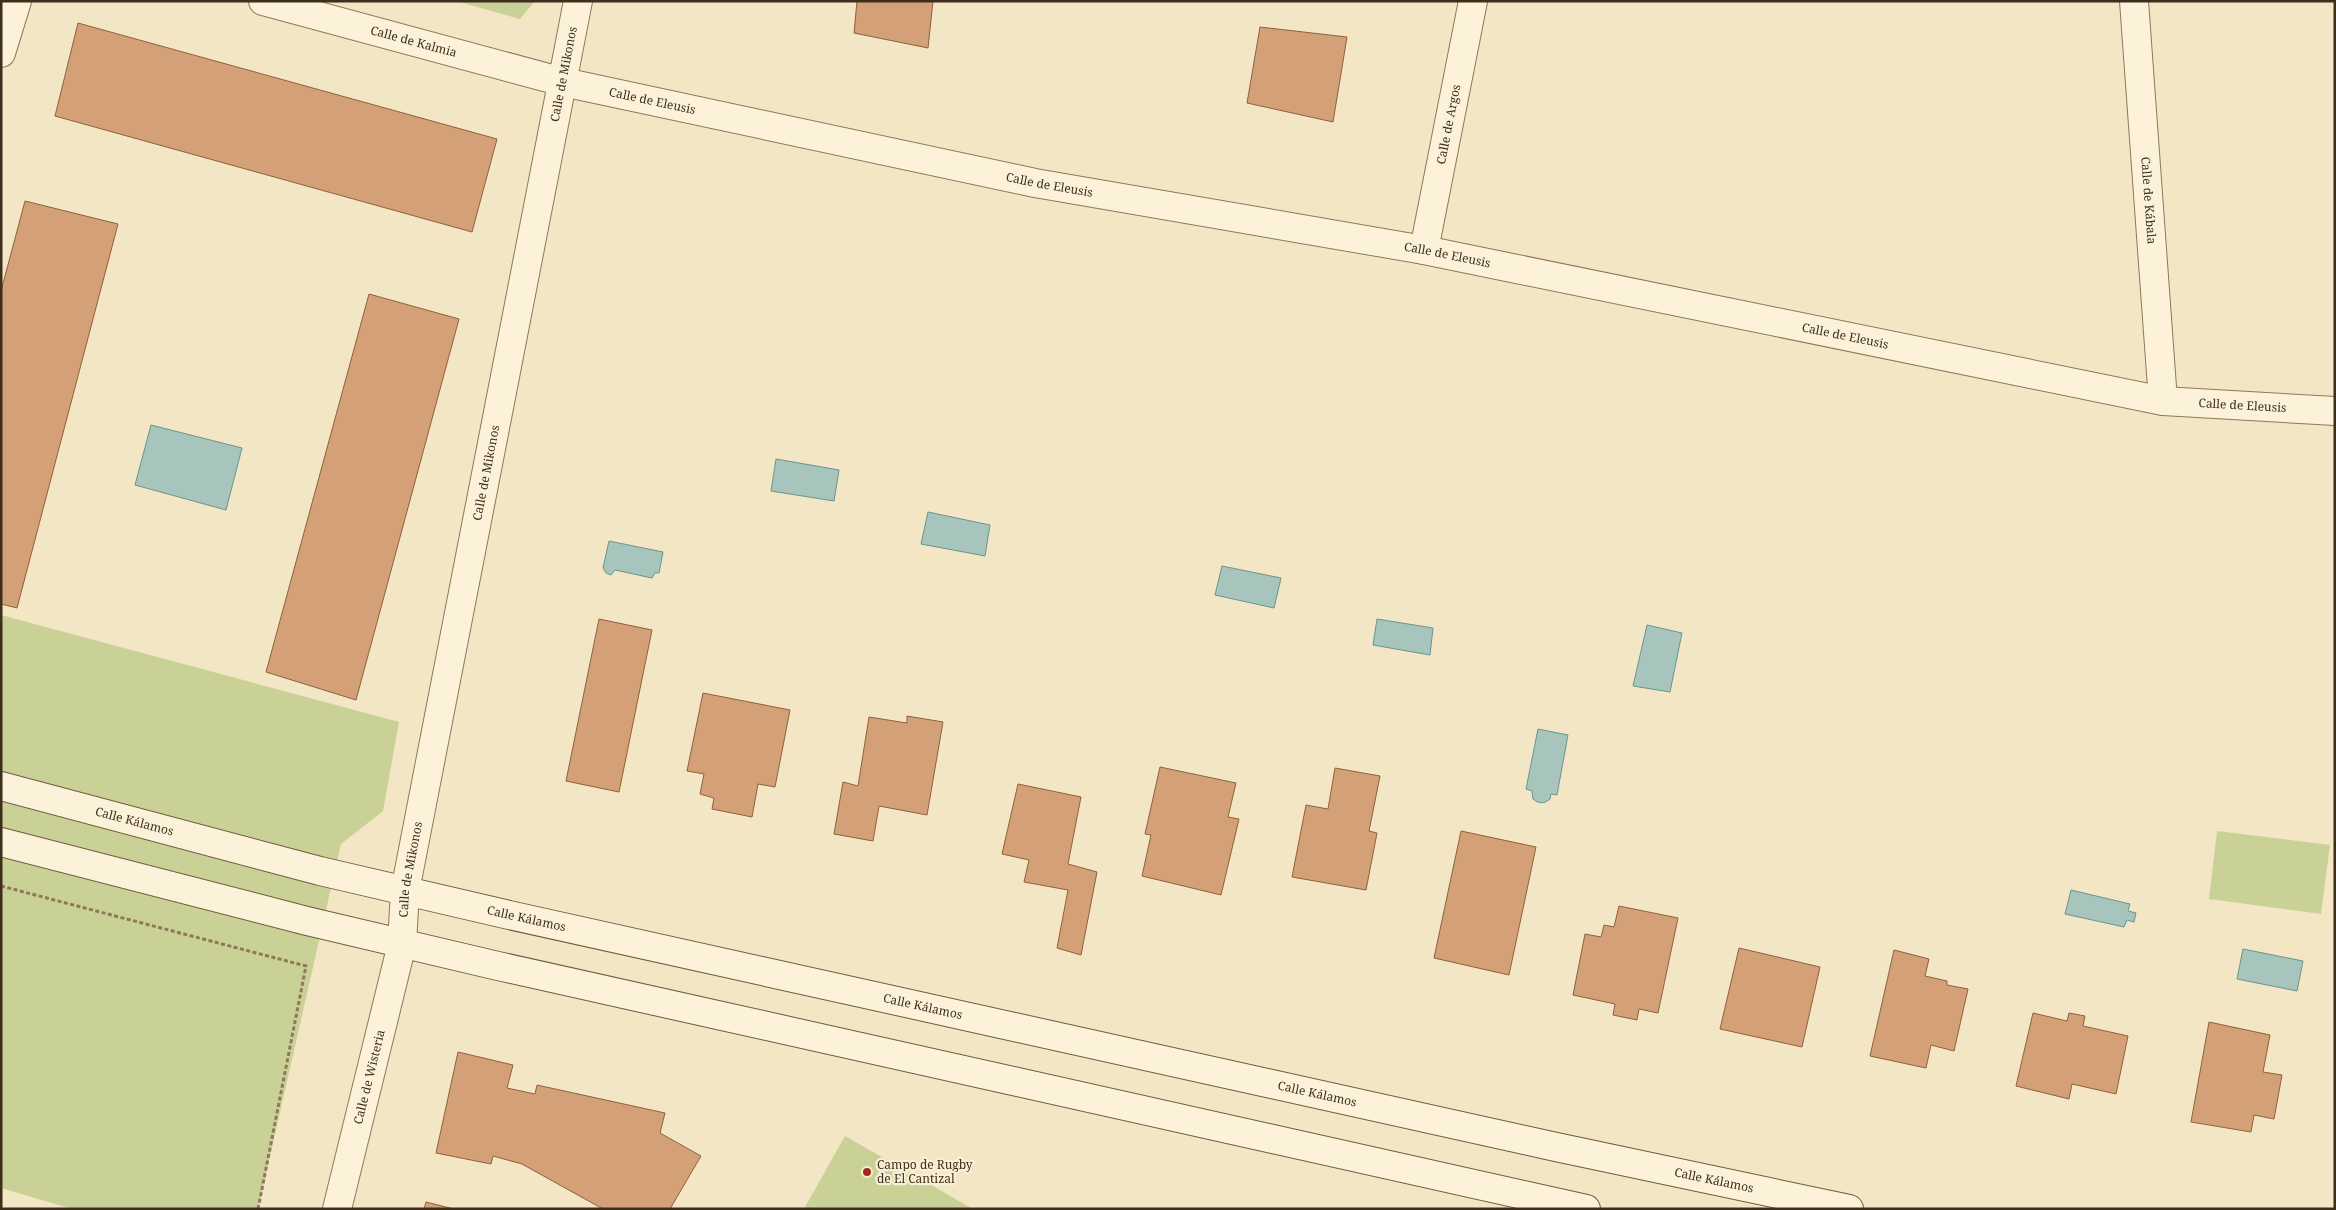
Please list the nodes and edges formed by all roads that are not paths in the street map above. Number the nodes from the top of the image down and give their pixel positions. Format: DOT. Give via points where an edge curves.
graph roads {
  1 [pos="17,1"];
  2 [pos="263,1"];
  3 [pos="578,1"];
  4 [pos="1474,1"];
  5 [pos="2134,1"];
  6 [pos="1,53"];
  7 [pos="563,82"];
  8 [pos="1424,250"];
  9 [pos="2163,401"];
  10 [pos="2335,412"];
  11 [pos="1,786"];
  12 [pos="1,842"];
  13 [pos="405,891"];
  14 [pos="402,944"];
  15 [pos="1548,1205"];
  16 [pos="337,1209"];
  17 [pos="1586,1209"];
  18 [pos="1849,1209"];
  1 -- 6 [label="street"];
  2 -- 7 [label="street, Calle de Kalmia"];
  3 -- 7 [label="street, Calle de Mikonos"];
  4 -- 8 [label="street, Calle de Argos"];
  5 -- 9 [label="street, Calle de Kábala"];
  7 -- 8 [label="street, Calle de Eleusis" via="1035,183"];
  7 -- 13 [label="street, Calle de Mikonos"];
  8 -- 9 [label="street, Calle de Eleusis"];
  9 -- 10 [label="street, Calle de Eleusis"];
  11 -- 13 [label="street, Calle Kálamos"];
  12 -- 14 [label="street"];
  13 -- 14 [label="street, Calle de Mikonos"];
  13 -- 18 [label="street, Calle Kálamos"];
  14 -- 15 [label="street"];
  14 -- 16 [label="street, Calle de Wisteria"];
  15 -- 17 [label="street"];
}
